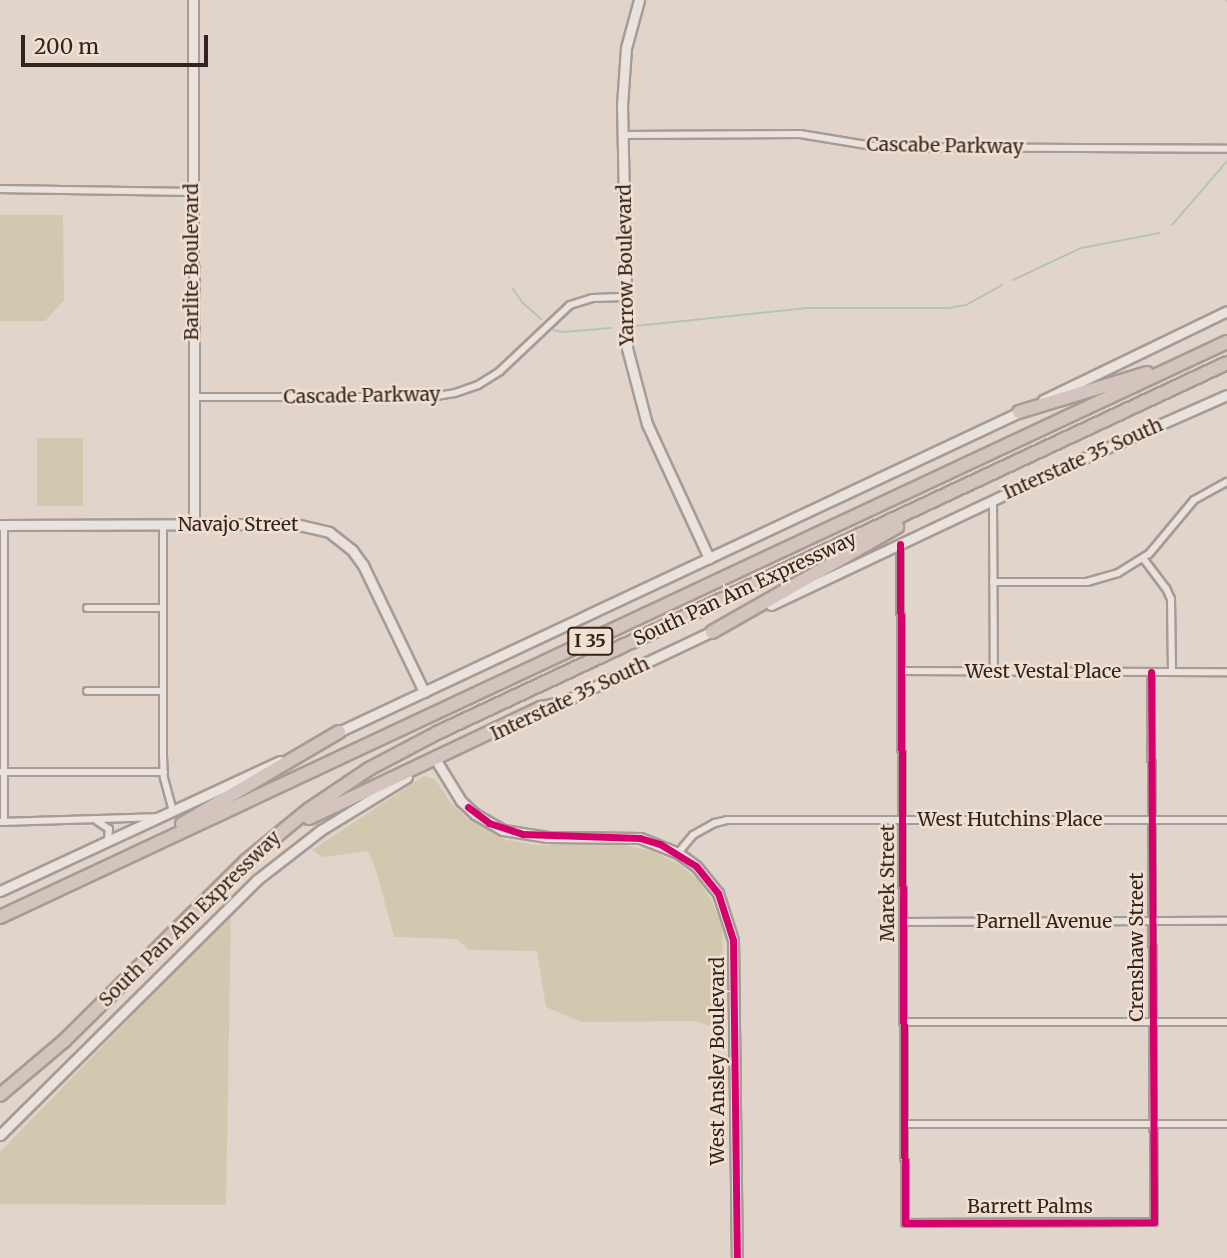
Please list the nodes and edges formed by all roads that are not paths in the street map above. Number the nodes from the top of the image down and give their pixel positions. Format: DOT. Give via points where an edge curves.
graph roads {
  1 [pos="193,0"];
  2 [pos="639,0"];
  3 [pos="623,135"];
  4 [pos="1227,149"];
  5 [pos="0,189"];
  6 [pos="192,192"];
  7 [pos="624,297"];
  8 [pos="1227,311"];
  9 [pos="1227,342"];
  10 [pos="1227,363"];
  11 [pos="1181,364"];
  12 [pos="1227,395"];
  13 [pos="193,397"];
  14 [pos="1019,412"];
  15 [pos="1028,457"];
  16 [pos="1227,482"];
  17 [pos="993,500"];
  18 [pos="2,525"];
  19 [pos="163,525"];
  20 [pos="194,525"];
  21 [pos="900,544"];
  22 [pos="709,558"];
  23 [pos="1143,558"];
  24 [pos="993,582"];
  25 [pos="3,608"];
  26 [pos="87,608"];
  27 [pos="163,608"];
  28 [pos="712,632"];
  29 [pos="902,671"];
  30 [pos="994,672"];
  31 [pos="1151,672"];
  32 [pos="1172,672"];
  33 [pos="1227,672"];
  34 [pos="2,691"];
  35 [pos="87,691"];
  36 [pos="162,691"];
  37 [pos="424,692"];
  38 [pos="556,705"];
  39 [pos="339,732"];
  40 [pos="437,762"];
  41 [pos="2,772"];
  42 [pos="164,772"];
  43 [pos="173,811"];
  44 [pos="157,817"];
  45 [pos="903,820"];
  46 [pos="1152,820"];
  47 [pos="1227,820"];
  48 [pos="97,821"];
  49 [pos="2,822"];
  50 [pos="108,840"];
  51 [pos="259,850"];
  52 [pos="678,853"];
  53 [pos="116,863"];
  54 [pos="0,891"];
  55 [pos="0,917"];
  56 [pos="1227,921"];
  57 [pos="904,922"];
  58 [pos="1153,922"];
  59 [pos="904,1022"];
  60 [pos="1153,1022"];
  61 [pos="1227,1022"];
  62 [pos="0,1095"];
  63 [pos="904,1124"];
  64 [pos="1154,1124"];
  65 [pos="1227,1124"];
  66 [pos="0,1135"];
  67 [pos="1154,1222"];
  68 [pos="905,1223"];
  69 [pos="737,1258"];
  1 -- 6 [label="main road, Barlite Boulevard"];
  2 -- 3 [label="main road, Yarrow Boulevard" via="626,48"];
  3 -- 4 [label="street, Cascabe Parkway" via="800,134 879,147"];
  3 -- 7 [label="main road, Yarrow Boulevard"];
  5 -- 6 [label="street"];
  6 -- 13 [label="main road, Barlite Boulevard"];
  7 -- 13 [label="street, Cascade Parkway" via="593,298 570,305 500,371 454,394"];
  7 -- 22 [label="main road, Yarrow Boulevard" via="626,348 640,406"];
  8 -- 14 [label="main road"];
  9 -- 11 [label="highway, South Pan Am Expressway / I 35"];
  10 -- 15 [label="highway, South Pan Am Expressway / I 35"];
  11 -- 14 [label="highway"];
  11 -- 53 [label="highway, South Pan Am Expressway / I 35"];
  12 -- 17 [label="main road, Interstate 35 South"];
  13 -- 20 [label="main road, Barlite Boulevard"];
  14 -- 22 [label="main road"];
  15 -- 28 [label="highway"];
  15 -- 51 [label="highway, South Pan Am Expressway / I 35" via="400,752 330,794"];
  16 -- 23 [label="street" via="1194,500"];
  17 -- 21 [label="main road, Interstate 35 South"];
  17 -- 24 [label="street"];
  18 -- 19 [label="main road, Navajo Street"];
  18 -- 25 [label="street"];
  19 -- 20 [label="main road, Navajo Street"];
  19 -- 27 [label="street"];
  20 -- 37 [label="main road, Navajo Street" via="296,524 333,534 363,565"];
  21 -- 28 [label="main road, Interstate 35 South"];
  21 -- 29 [label="street, Marek Street"];
  22 -- 37 [label="main road"];
  23 -- 24 [label="street" via="1118,573 1087,582"];
  23 -- 32 [label="street" via="1171,600"];
  24 -- 30 [label="street"];
  25 -- 34 [label="street"];
  26 -- 27 [label="street"];
  27 -- 36 [label="street"];
  28 -- 38 [label="main road, Interstate 35 South"];
  29 -- 30 [label="street, West Vestal Place"];
  29 -- 45 [label="street, Marek Street"];
  30 -- 31 [label="street, West Vestal Place"];
  31 -- 32 [label="street, West Vestal Place"];
  31 -- 46 [label="street, Crenshaw Street"];
  32 -- 33 [label="street, West Vestal Place"];
  34 -- 41 [label="street"];
  35 -- 36 [label="street"];
  36 -- 42 [label="street"];
  37 -- 39 [label="main road"];
  38 -- 40 [label="main road, Interstate 35 South"];
  38 -- 51 [label="highway" via="314,814"];
  39 -- 43 [label="main road"];
  39 -- 53 [label="highway"];
  40 -- 52 [label="main road, West Ansley Boulevard" via="461,801 503,830 547,837 640,838"];
  40 -- 66 [label="main road, Interstate 35 South" via="321,830 258,879"];
  41 -- 42 [label="street"];
  41 -- 49 [label="street"];
  42 -- 43 [label="street"];
  43 -- 44 [label="main road"];
  44 -- 48 [label="street"];
  44 -- 50 [label="main road"];
  45 -- 46 [label="street, West Hutchins Place"];
  45 -- 52 [label="street, West Hutchins Place" via="727,821 693,835"];
  45 -- 57 [label="street, Marek Street"];
  46 -- 47 [label="street, West Hutchins Place"];
  46 -- 58 [label="street, Crenshaw Street"];
  48 -- 49 [label="street"];
  48 -- 50 [label="street" via="109,829"];
  50 -- 54 [label="main road"];
  51 -- 62 [label="highway, South Pan Am Expressway / I 35" via="64,1041"];
  52 -- 69 [label="main road, West Ansley Boulevard" via="696,866 718,893 731,924"];
  53 -- 55 [label="highway, South Pan Am Expressway / I 35"];
  56 -- 58 [label="street, Parnell Avenue"];
  57 -- 58 [label="street, Parnell Avenue"];
  57 -- 59 [label="street, Marek Street"];
  58 -- 60 [label="street, Crenshaw Street"];
  59 -- 60 [label="street"];
  59 -- 63 [label="street, Marek Street"];
  60 -- 61 [label="street"];
  60 -- 64 [label="street, Crenshaw Street"];
  63 -- 64 [label="street"];
  63 -- 68 [label="street, Marek Street"];
  64 -- 65 [label="street"];
  64 -- 67 [label="street, Crenshaw Street"];
  67 -- 68 [label="street, Barrett Palms"];
}
